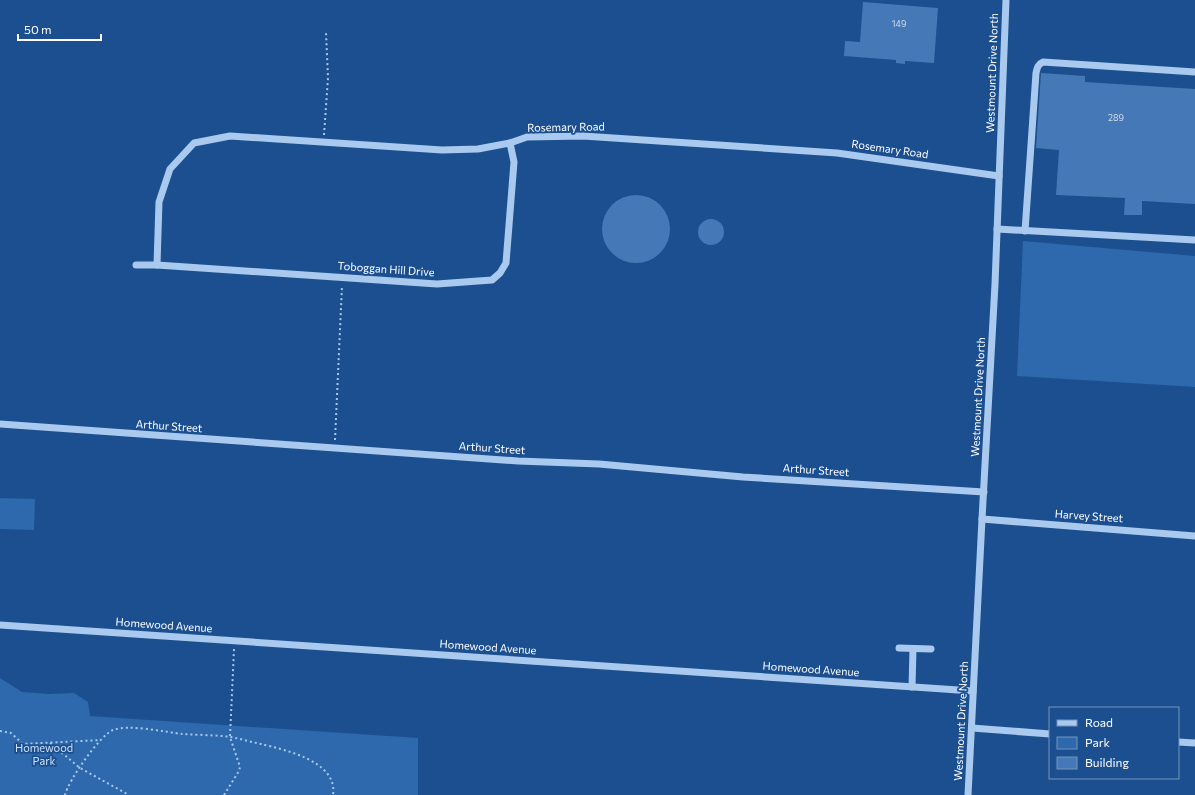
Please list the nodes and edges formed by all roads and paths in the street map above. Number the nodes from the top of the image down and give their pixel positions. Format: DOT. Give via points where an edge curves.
graph roads {
  1 [pos="1006,0"];
  2 [pos="326,32"];
  3 [pos="1195,72"];
  4 [pos="323,142"];
  5 [pos="510,143"];
  6 [pos="999,176"];
  7 [pos="997,230"];
  8 [pos="1025,231"];
  9 [pos="1195,240"];
  10 [pos="136,265"];
  11 [pos="157,265"];
  12 [pos="342,277"];
  13 [pos="0,424"];
  14 [pos="334,449"];
  15 [pos="984,492"];
  16 [pos="982,519"];
  17 [pos="1195,536"];
  18 [pos="0,625"];
  19 [pos="234,642"];
  20 [pos="899,648"];
  21 [pos="913,648"];
  22 [pos="931,649"];
  23 [pos="912,687"];
  24 [pos="974,691"];
  25 [pos="972,728"];
  26 [pos="0,731"];
  27 [pos="1049,734"];
  28 [pos="230,737"];
  29 [pos="101,740"];
  30 [pos="49,742"];
  31 [pos="1179,742"];
  32 [pos="1195,743"];
  33 [pos="80,768"];
  34 [pos="65,795"];
  35 [pos="129,795"];
  36 [pos="224,795"];
  37 [pos="333,795"];
  38 [pos="968,795"];
  1 -- 6 [label="street, Westmount Drive North"];
  2 -- 4 [label="path" via="328,78"];
  3 -- 8 [label="street" via="1040,63 1036,73"];
  4 -- 5 [label="street, Rosemary Road" via="442,150 478,149"];
  4 -- 11 [label="street, Rosemary Road" via="230,136 194,143 170,169 159,202"];
  5 -- 6 [label="street, Rosemary Road" via="527,137 591,136 837,153"];
  5 -- 12 [label="street, Toboggan Hill Drive" via="514,162 506,263 492,280 437,284"];
  6 -- 7 [label="street, Westmount Drive North"];
  7 -- 8 [label="street"];
  7 -- 15 [label="street, Westmount Drive North"];
  8 -- 9 [label="street"];
  10 -- 11 [label="street, Toboggan Hill Drive"];
  11 -- 12 [label="street, Toboggan Hill Drive"];
  12 -- 14 [label="path"];
  13 -- 14 [label="street, Arthur Street"];
  14 -- 15 [label="street, Arthur Street" via="518,462 599,464 743,477"];
  15 -- 16 [label="street, Westmount Drive North"];
  16 -- 17 [label="street, Harvey Street"];
  16 -- 24 [label="street, Westmount Drive North"];
  18 -- 19 [label="street, Homewood Avenue"];
  19 -- 23 [label="street, Homewood Avenue"];
  19 -- 28 [label="path"];
  20 -- 21 [label="street"];
  21 -- 22 [label="street"];
  21 -- 23 [label="street"];
  23 -- 24 [label="street, Homewood Avenue"];
  24 -- 25 [label="street, Westmount Drive North"];
  25 -- 27 [label="street"];
  25 -- 38 [label="street, Westmount Drive North"];
  26 -- 30 [label="path" via="11,733 23,744"];
  28 -- 29 [label="path" via="132,728 112,730"];
  28 -- 36 [label="path" via="240,767"];
  28 -- 37 [label="path" via="291,751 310,760 331,779"];
  29 -- 30 [label="path"];
  29 -- 33 [label="path"];
  30 -- 33 [label="path"];
  31 -- 32 [label="street"];
  33 -- 34 [label="path" via="66,789"];
  33 -- 35 [label="path"];
}
